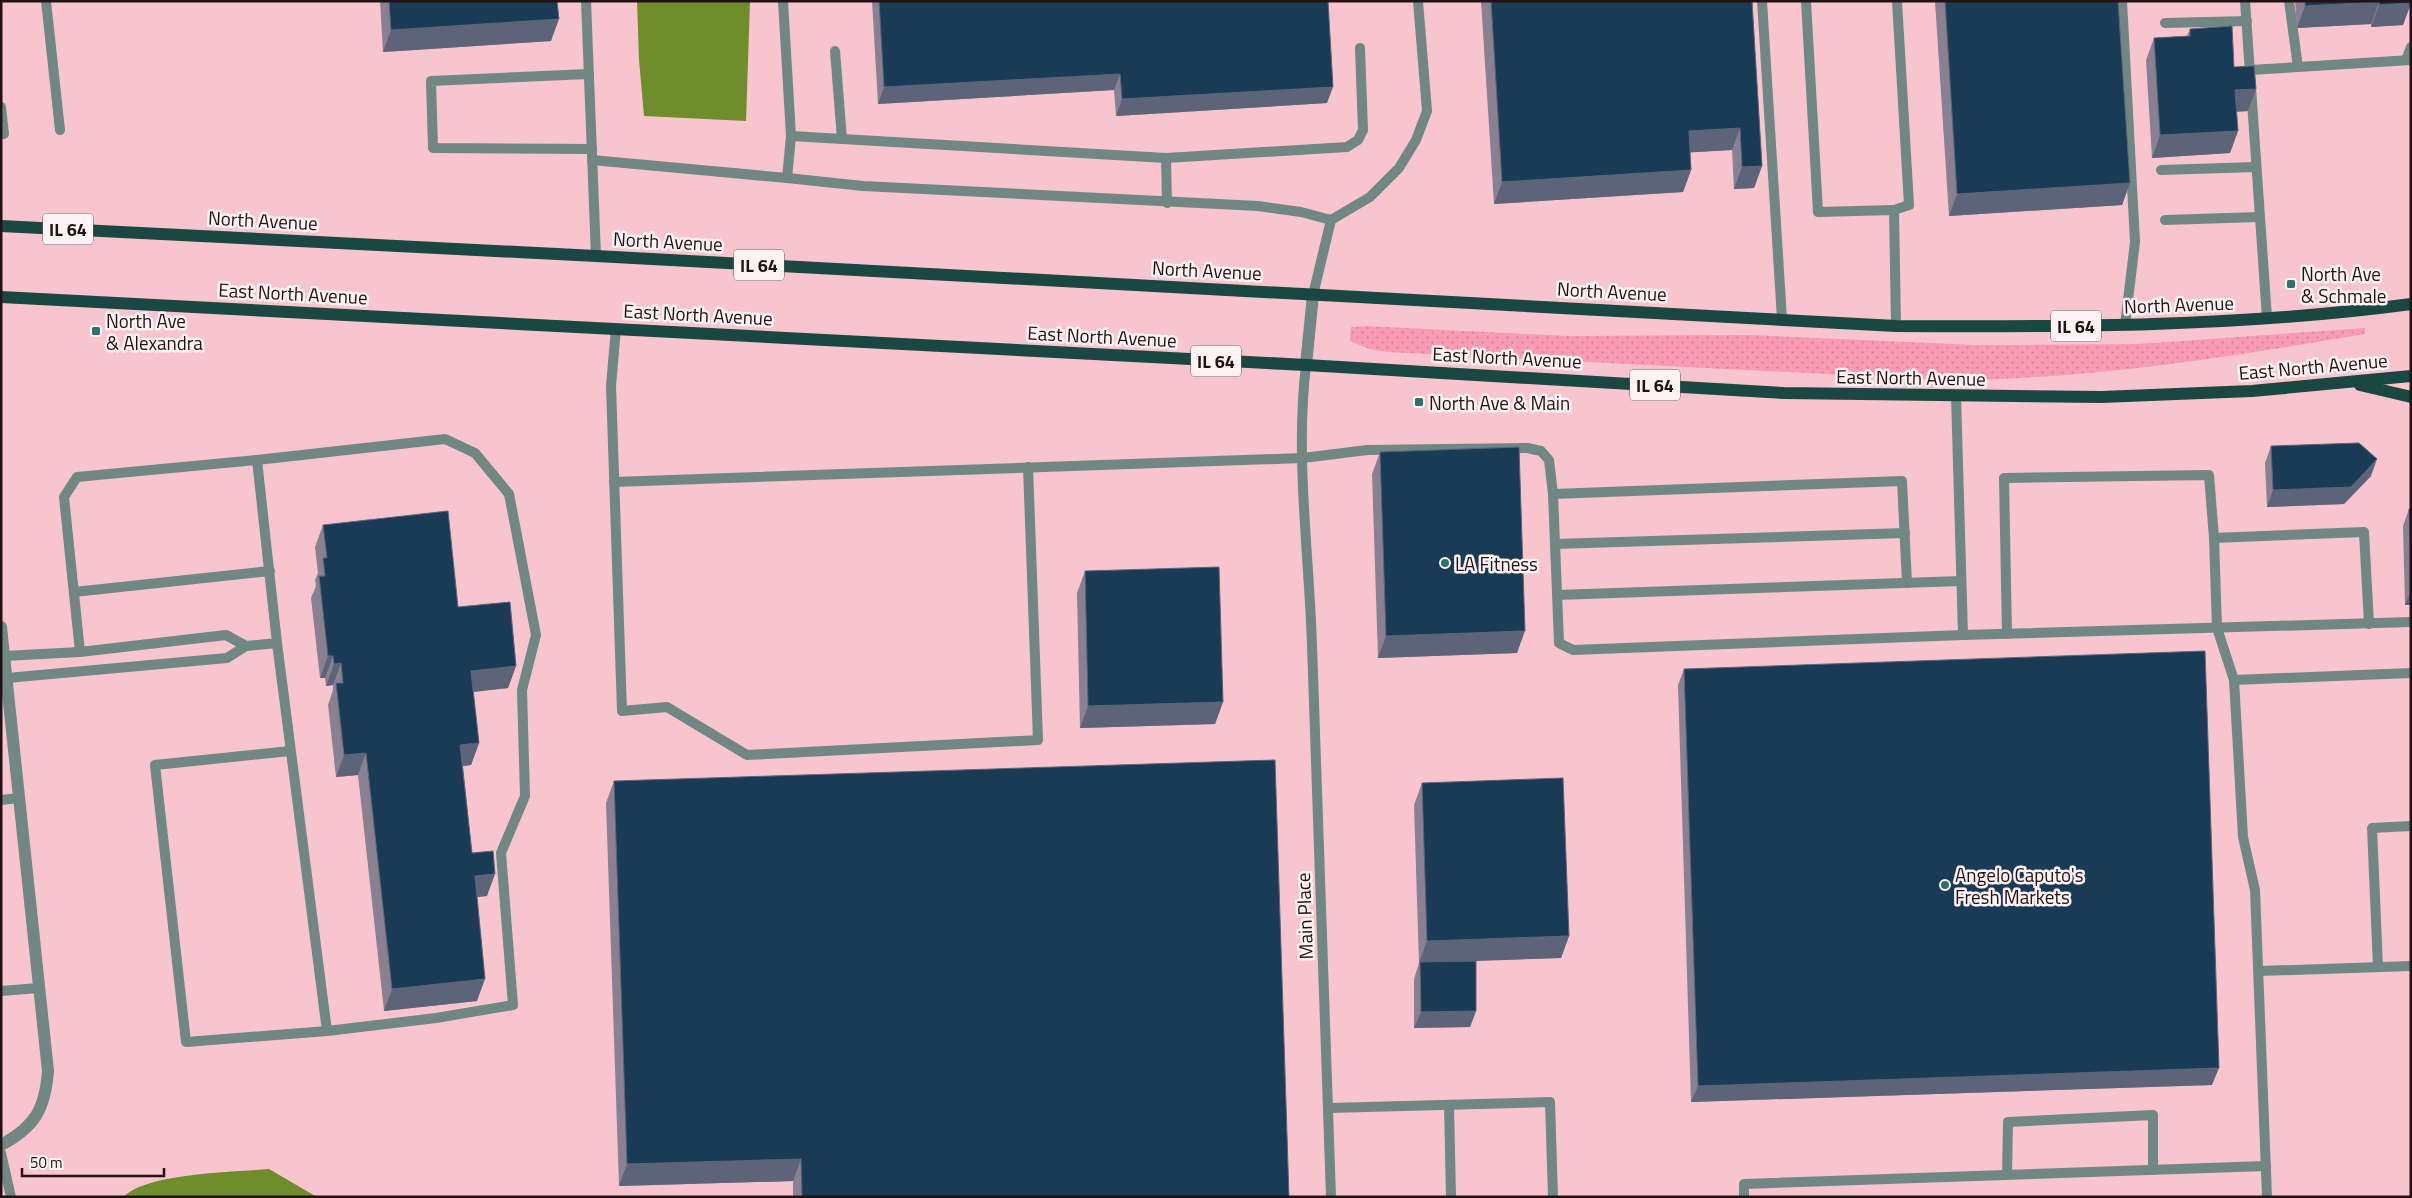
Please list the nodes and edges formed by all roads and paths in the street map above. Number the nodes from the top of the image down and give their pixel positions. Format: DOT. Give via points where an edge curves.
graph roads {
  1 [pos="46,1"];
  2 [pos="586,1"];
  3 [pos="783,1"];
  4 [pos="1418,1"];
  5 [pos="1762,1"];
  6 [pos="1806,1"];
  7 [pos="1897,1"];
  8 [pos="2122,1"];
  9 [pos="2246,1"];
  10 [pos="2289,1"];
  11 [pos="2247,21"];
  12 [pos="2165,24"];
  13 [pos="2411,47"];
  14 [pos="1360,48"];
  15 [pos="835,51"];
  16 [pos="2408,60"];
  17 [pos="2298,67"];
  18 [pos="2250,70"];
  19 [pos="589,74"];
  20 [pos="1,107"];
  21 [pos="60,130"];
  22 [pos="4,134"];
  23 [pos="790,136"];
  24 [pos="842,139"];
  25 [pos="592,154"];
  26 [pos="1166,158"];
  27 [pos="2256,167"];
  28 [pos="2161,170"];
  29 [pos="787,178"];
  30 [pos="1167,203"];
  31 [pos="1894,210"];
  32 [pos="2259,217"];
  33 [pos="1330,220"];
  34 [pos="2165,220"];
  35 [pos="1,226"];
  36 [pos="596,256"];
  37 [pos="1313,294"];
  38 [pos="1,297"];
  39 [pos="2411,304"];
  40 [pos="2267,318"];
  41 [pos="1782,319"];
  42 [pos="2125,325"];
  43 [pos="1896,326"];
  44 [pos="616,328"];
  45 [pos="1306,365"];
  46 [pos="2411,376"];
  47 [pos="2351,383"];
  48 [pos="1956,396"];
  49 [pos="2411,397"];
  50 [pos="1303,458"];
  51 [pos="257,460"];
  52 [pos="1028,467"];
  53 [pos="614,482"];
  54 [pos="1552,494"];
  55 [pos="1904,533"];
  56 [pos="2214,538"];
  57 [pos="1555,544"];
  58 [pos="270,571"];
  59 [pos="1961,581"];
  60 [pos="1907,583"];
  61 [pos="74,592"];
  62 [pos="1557,595"];
  63 [pos="2411,622"];
  64 [pos="2369,624"];
  65 [pos="1,627"];
  66 [pos="2217,628"];
  67 [pos="2007,634"];
  68 [pos="1963,635"];
  69 [pos="277,643"];
  70 [pos="246,646"];
  71 [pos="80,652"];
  72 [pos="4,668"];
  73 [pos="2411,674"];
  74 [pos="2234,680"];
  75 [pos="290,751"];
  76 [pos="19,798"];
  77 [pos="1,800"];
  78 [pos="2411,826"];
  79 [pos="2411,966"];
  80 [pos="2378,967"];
  81 [pos="2260,971"];
  82 [pos="39,988"];
  83 [pos="1,991"];
  84 [pos="327,1030"];
  85 [pos="1449,1105"];
  86 [pos="1329,1108"];
  87 [pos="1,1145"];
  88 [pos="1,1153"];
  89 [pos="2266,1166"];
  90 [pos="2153,1170"];
  91 [pos="2007,1175"];
  92 [pos="10,1197"];
  93 [pos="1332,1197"];
  94 [pos="1451,1197"];
  95 [pos="1553,1197"];
  96 [pos="1744,1197"];
  97 [pos="2267,1197"];
  1 -- 21 [label="lane"];
  2 -- 19 [label="lane"];
  3 -- 23 [label="lane"];
  4 -- 33 [label="lane" via="1427,111 1416,140 1399,168 1370,196"];
  5 -- 41 [label="lane"];
  6 -- 31 [label="lane" via="1818,212"];
  7 -- 31 [label="lane" via="1909,205"];
  8 -- 42 [label="lane" via="2135,242"];
  9 -- 11 [label="lane"];
  10 -- 17 [label="lane"];
  11 -- 12 [label="lane"];
  11 -- 18 [label="lane"];
  13 -- 16 [label="lane"];
  14 -- 26 [label="lane" via="1363,130 1358,140 1348,147"];
  15 -- 24 [label="lane"];
  16 -- 17 [label="lane"];
  17 -- 18 [label="lane"];
  18 -- 27 [label="lane"];
  19 -- 25 [label="lane"];
  19 -- 25 [label="lane" via="431,81 432,138 433,148"];
  20 -- 22 [label="lane"];
  23 -- 24 [label="lane"];
  23 -- 29 [label="lane"];
  24 -- 26 [label="lane"];
  25 -- 29 [label="lane"];
  25 -- 36 [label="lane"];
  26 -- 30 [label="lane"];
  27 -- 28 [label="lane"];
  27 -- 32 [label="lane"];
  29 -- 30 [label="lane" via="863,186"];
  30 -- 33 [label="lane" via="1258,206"];
  31 -- 43 [label="lane"];
  32 -- 34 [label="lane"];
  32 -- 40 [label="lane"];
  33 -- 37 [label="lane"];
  35 -- 36 [label="main road, North Avenue / IL 64"];
  36 -- 37 [label="main road, North Avenue / IL 64"];
  37 -- 41 [label="main road, North Avenue / IL 64"];
  37 -- 45 [label="street"];
  38 -- 44 [label="main road, East North Avenue / IL 64"];
  39 -- 40 [label="main road, North Avenue / IL 64"];
  40 -- 42 [label="main road, North Avenue / IL 64"];
  41 -- 43 [label="main road, North Avenue / IL 64"];
  42 -- 43 [label="main road, North Avenue / IL 64"];
  44 -- 45 [label="main road, East North Avenue / IL 64"];
  44 -- 53 [label="lane" via="611,386"];
  45 -- 48 [label="main road, East North Avenue / IL 64" via="1784,393"];
  45 -- 50 [label="lane, Main Place" via="1302,402"];
  46 -- 47 [label="main road, East North Avenue / IL 64"];
  47 -- 48 [label="main road, East North Avenue / IL 64" via="2252,392 2101,398"];
  47 -- 49 [label="main road"];
  48 -- 59 [label="lane"];
  50 -- 52 [label="lane"];
  50 -- 54 [label="lane" via="1367,450 1527,448 1541,451 1549,460"];
  50 -- 86 [label="lane, Main Place"];
  51 -- 58 [label="lane"];
  51 -- 61 [label="lane" via="77,477 64,497"];
  51 -- 84 [label="lane" via="445,439 475,453 509,494 536,635 522,690 526,796 501,853 513,1005 436,1018"];
  52 -- 53 [label="lane"];
  52 -- 53 [label="lane" via="1038,740 747,755 667,707 622,711"];
  54 -- 55 [label="lane" via="1902,481"];
  54 -- 57 [label="lane"];
  55 -- 57 [label="lane"];
  55 -- 60 [label="lane"];
  56 -- 64 [label="lane" via="2364,532"];
  56 -- 66 [label="lane"];
  56 -- 67 [label="lane" via="2209,475 2004,478"];
  57 -- 62 [label="lane"];
  58 -- 61 [label="lane"];
  58 -- 69 [label="lane"];
  59 -- 60 [label="lane"];
  59 -- 68 [label="lane"];
  60 -- 62 [label="lane"];
  61 -- 71 [label="lane"];
  62 -- 68 [label="lane" via="1558,643 1573,650"];
  63 -- 64 [label="lane"];
  64 -- 66 [label="lane"];
  65 -- 72 [label="street"];
  66 -- 67 [label="lane"];
  66 -- 74 [label="lane"];
  67 -- 68 [label="lane"];
  69 -- 70 [label="lane"];
  69 -- 75 [label="lane"];
  70 -- 71 [label="lane" via="226,635"];
  70 -- 72 [label="lane" via="227,658"];
  71 -- 72 [label="lane"];
  72 -- 76 [label="street"];
  73 -- 74 [label="lane"];
  74 -- 81 [label="lane" via="2243,837 2255,890"];
  75 -- 84 [label="lane"];
  75 -- 84 [label="lane" via="155,765 186,1042"];
  76 -- 77 [label="lane"];
  76 -- 82 [label="street"];
  78 -- 80 [label="lane" via="2372,828"];
  79 -- 80 [label="lane"];
  80 -- 81 [label="lane"];
  81 -- 89 [label="lane"];
  82 -- 83 [label="lane"];
  82 -- 87 [label="street" via="48,1071 46,1092 31,1124 19,1136"];
  85 -- 86 [label="lane"];
  85 -- 94 [label="lane"];
  85 -- 95 [label="lane" via="1550,1102"];
  86 -- 93 [label="lane, Main Place"];
  88 -- 92 [label="lane"];
  89 -- 90 [label="lane"];
  89 -- 97 [label="lane"];
  90 -- 91 [label="lane"];
  90 -- 91 [label="lane" via="2153,1115 2008,1122"];
  91 -- 96 [label="lane" via="1744,1184"];
}
